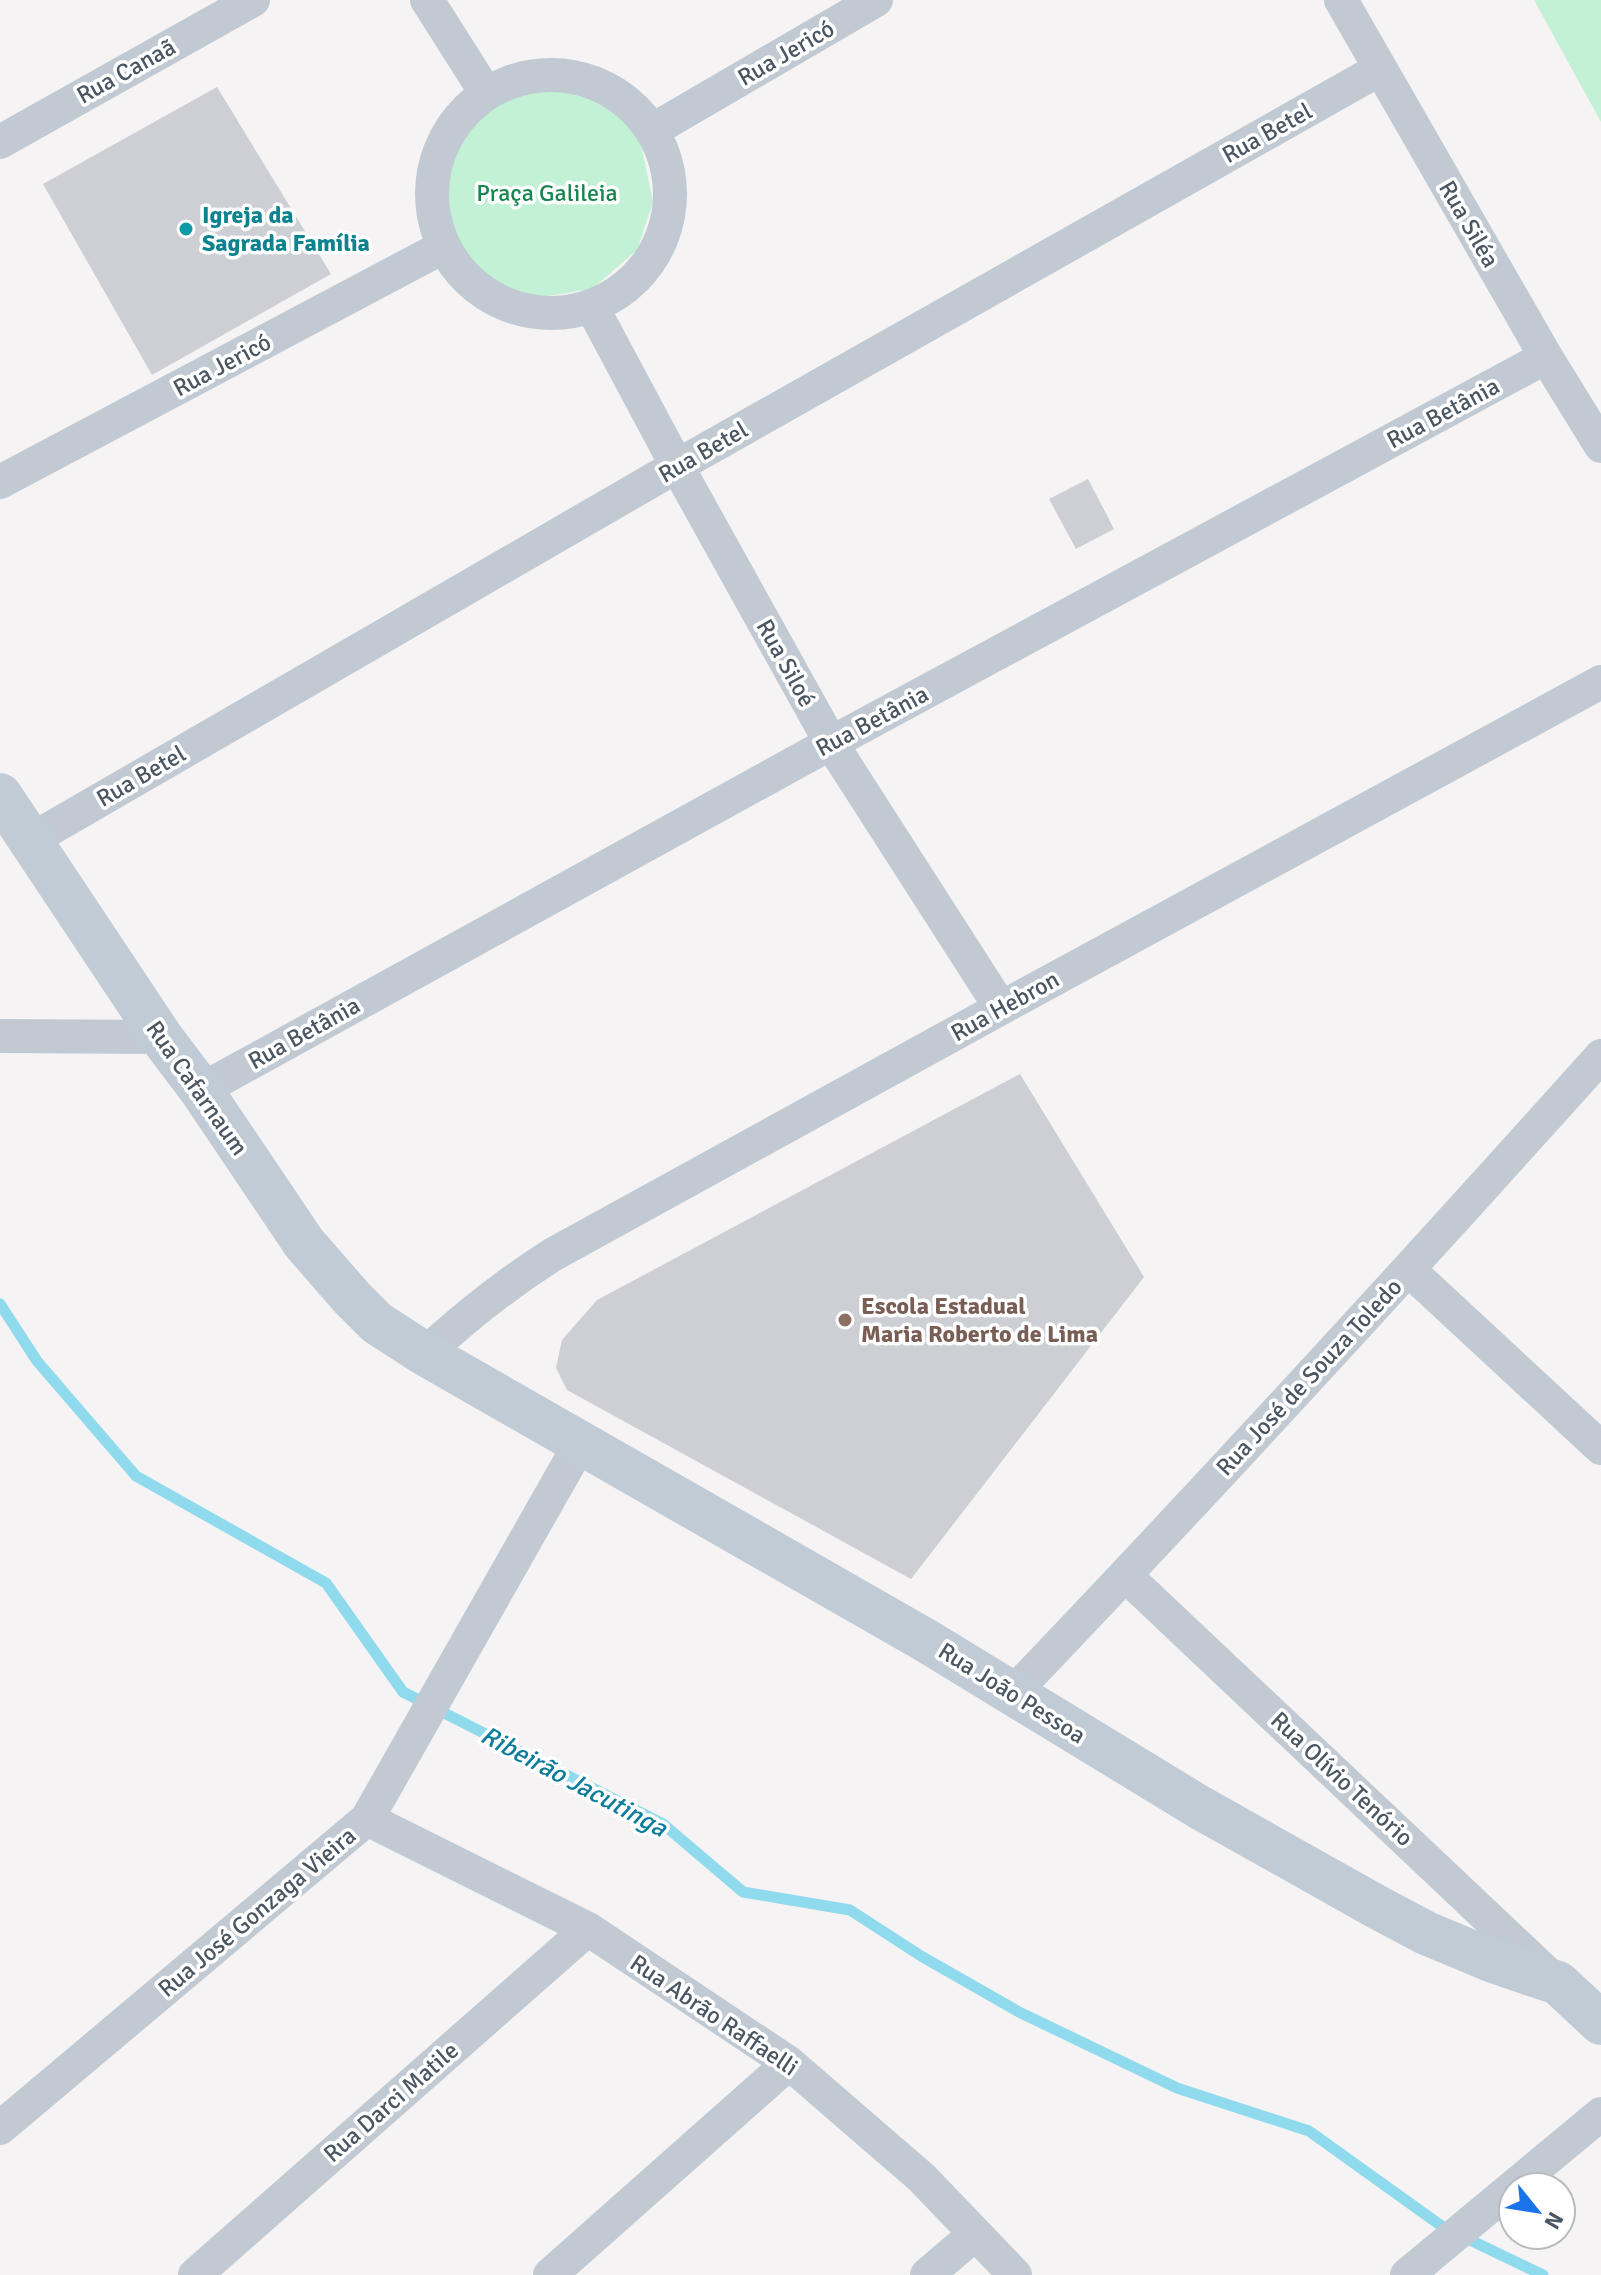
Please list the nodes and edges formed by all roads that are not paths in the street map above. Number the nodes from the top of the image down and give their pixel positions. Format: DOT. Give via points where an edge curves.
graph roads {
  1 [pos="253,0"];
  2 [pos="427,0"];
  3 [pos="876,0"];
  4 [pos="1341,0"];
  5 [pos="1380,69"];
  6 [pos="486,93"];
  7 [pos="653,130"];
  8 [pos="0,142"];
  9 [pos="443,247"];
  10 [pos="592,307"];
  11 [pos="1546,357"];
  12 [pos="1601,446"];
  13 [pos="677,466"];
  14 [pos="0,482"];
  15 [pos="1601,682"];
  16 [pos="831,743"];
  17 [pos="0,795"];
  18 [pos="29,841"];
  19 [pos="1001,1008"];
  20 [pos="0,1036"];
  21 [pos="161,1037"];
  22 [pos="1601,1056"];
  23 [pos="201,1090"];
  24 [pos="1409,1270"];
  25 [pos="425,1354"];
  26 [pos="580,1444"];
  27 [pos="1601,1448"];
  28 [pos="1126,1576"];
  29 [pos="1012,1694"];
  30 [pos="367,1819"];
  31 [pos="588,1929"];
  32 [pos="1558,1983"];
  33 [pos="1601,2023"];
  34 [pos="789,2063"];
  35 [pos="1601,2114"];
  36 [pos="0,2128"];
  37 [pos="975,2234"];
  38 [pos="1412,2271"];
  39 [pos="195,2275"];
  40 [pos="550,2275"];
  41 [pos="927,2275"];
  42 [pos="1015,2275"];
  1 -- 8 [label="street, Rua Canaã"];
  2 -- 6 [label="street"];
  3 -- 7 [label="street, Rua Jericó"];
  4 -- 5 [label="street, Rua Siléa"];
  5 -- 11 [label="street, Rua Siléa"];
  5 -- 13 [label="street, Rua Betel"];
  6 -- 7 [label="street" via="521,78 559,74 596,82 628,102"];
  6 -- 9 [label="street" via="460,116 441,146 432,179 433,214"];
  7 -- 10 [label="street" via="669,170 670,213 655,252 629,286"];
  9 -- 10 [label="street" via="463,276 490,298 523,311 558,314"];
  9 -- 14 [label="street, Rua Jericó"];
  10 -- 13 [label="street, Rua Siloé"];
  11 -- 12 [label="street, Rua Siléa"];
  11 -- 16 [label="street, Rua Betânia"];
  13 -- 16 [label="street, Rua Siloé"];
  13 -- 18 [label="street, Rua Betel"];
  15 -- 19 [label="street, Rua Hebron"];
  16 -- 19 [label="street, Rua Siloé"];
  16 -- 23 [label="street, Rua Betânia"];
  17 -- 18 [label="main road, Rua Cafarnaum"];
  18 -- 21 [label="main road, Rua Cafarnaum"];
  19 -- 25 [label="street, Rua Hebron" via="552,1255 470,1312"];
  20 -- 21 [label="street"];
  21 -- 23 [label="main road, Rua Cafarnaum"];
  22 -- 24 [label="street, Rua José de Souza Toledo"];
  23 -- 25 [label="main road, Rua Cafarnaum" via="304,1243 377,1323"];
  24 -- 27 [label="street"];
  24 -- 28 [label="street, Rua José de Souza Toledo"];
  25 -- 26 [label="main road, Rua João Pessoa"];
  26 -- 29 [label="main road, Rua João Pessoa" via="913,1632"];
  26 -- 30 [label="street, Rua José Gonzaga Vieira"];
  28 -- 29 [label="street, Rua José de Souza Toledo"];
  28 -- 32 [label="street, Rua Olívio Tenório"];
  29 -- 32 [label="main road, Rua João Pessoa" via="1414,1927"];
  30 -- 31 [label="street, Rua Abrão Raffaelli"];
  30 -- 36 [label="street, Rua José Gonzaga Vieira"];
  31 -- 34 [label="street, Rua Abrão Raffaelli"];
  31 -- 39 [label="street, Rua Darci Matile"];
  32 -- 33 [label="main road, Rua João Pessoa"];
  34 -- 37 [label="street, Rua Abrão Raffaelli" via="922,2178"];
  34 -- 40 [label="street"];
  35 -- 38 [label="street"];
  37 -- 41 [label="street"];
  37 -- 42 [label="street, Rua Abrão Raffaelli"];
}
